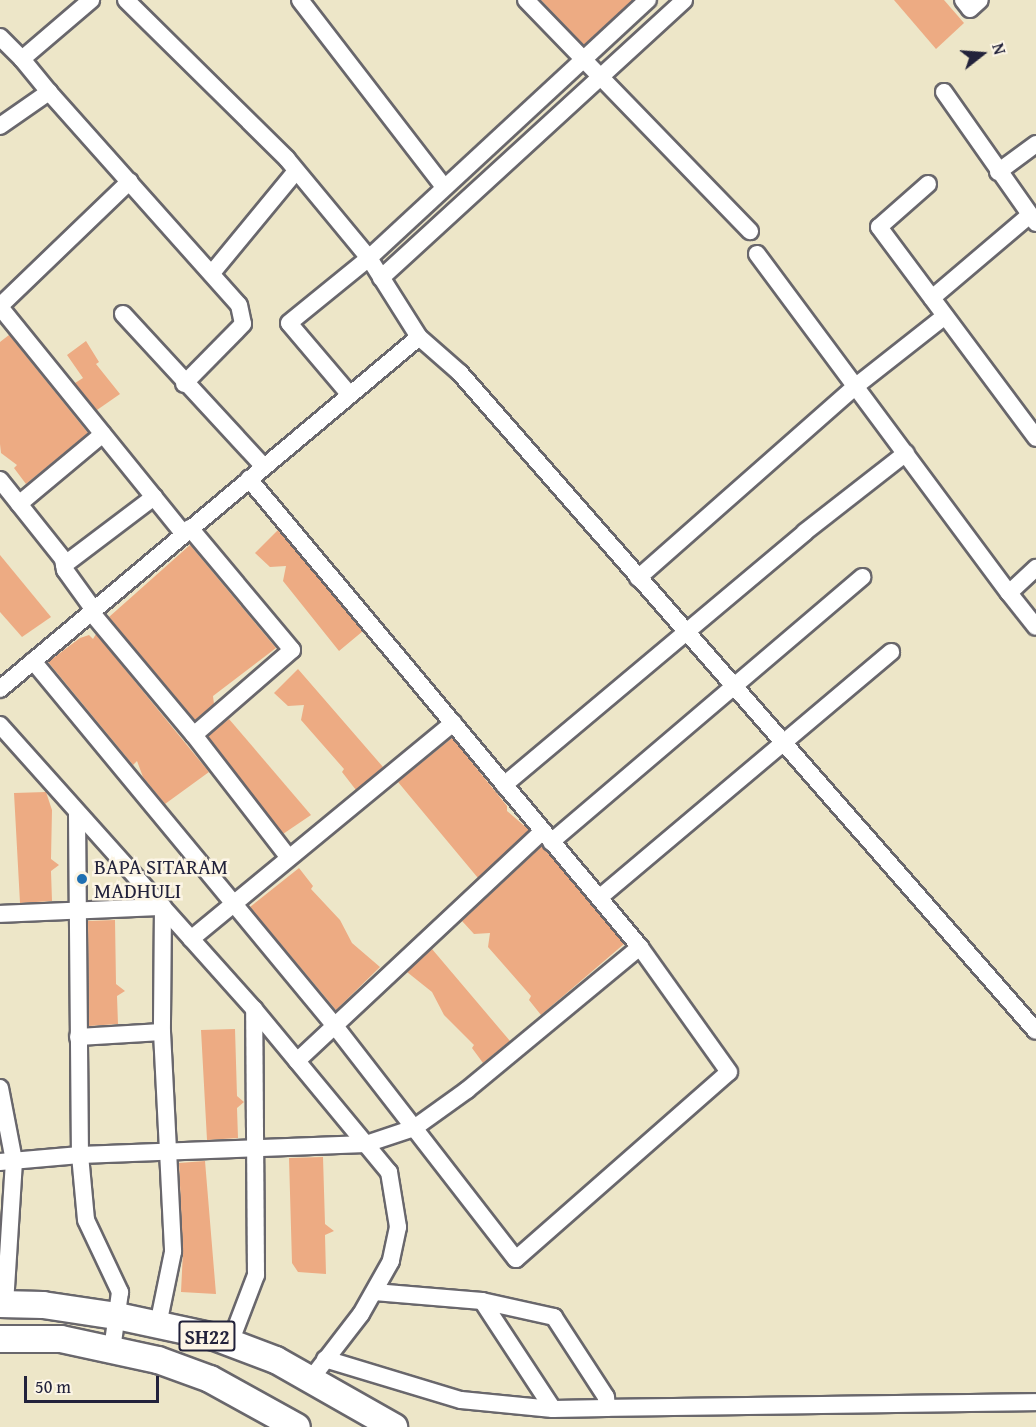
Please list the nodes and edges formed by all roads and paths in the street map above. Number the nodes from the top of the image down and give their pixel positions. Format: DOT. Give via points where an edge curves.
graph roads {
  1 [pos="92,0"];
  2 [pos="126,0"];
  3 [pos="300,0"];
  4 [pos="526,0"];
  5 [pos="648,0"];
  6 [pos="684,0"];
  7 [pos="963,0"];
  8 [pos="980,0"];
  9 [pos="0,37"];
  10 [pos="22,59"];
  11 [pos="583,60"];
  12 [pos="600,77"];
  13 [pos="49,92"];
  14 [pos="944,92"];
  15 [pos="0,126"];
  16 [pos="1036,144"];
  17 [pos="296,171"];
  18 [pos="998,172"];
  19 [pos="130,181"];
  20 [pos="928,184"];
  21 [pos="443,186"];
  22 [pos="1033,219"];
  23 [pos="750,231"];
  24 [pos="757,254"];
  25 [pos="369,258"];
  26 [pos="212,273"];
  27 [pos="381,278"];
  28 [pos="932,298"];
  29 [pos="0,306"];
  30 [pos="123,314"];
  31 [pos="945,316"];
  32 [pos="419,337"];
  33 [pos="184,384"];
  34 [pos="856,386"];
  35 [pos="350,395"];
  36 [pos="103,434"];
  37 [pos="1036,438"];
  38 [pos="906,453"];
  39 [pos="264,467"];
  40 [pos="249,479"];
  41 [pos="0,480"];
  42 [pos="154,497"];
  43 [pos="19,504"];
  44 [pos="187,531"];
  45 [pos="64,565"];
  46 [pos="1036,568"];
  47 [pos="862,577"];
  48 [pos="638,578"];
  49 [pos="1009,593"];
  50 [pos="92,611"];
  51 [pos="1036,627"];
  52 [pos="687,634"];
  53 [pos="891,652"];
  54 [pos="33,661"];
  55 [pos="734,688"];
  56 [pos="0,689"];
  57 [pos="453,723"];
  58 [pos="0,725"];
  59 [pos="194,735"];
  60 [pos="782,743"];
  61 [pos="504,785"];
  62 [pos="77,814"];
  63 [pos="547,836"];
  64 [pos="289,858"];
  65 [pos="599,898"];
  66 [pos="234,903"];
  67 [pos="162,908"];
  68 [pos="78,909"];
  69 [pos="0,914"];
  70 [pos="191,939"];
  71 [pos="640,947"];
  72 [pos="254,1009"];
  73 [pos="335,1026"];
  74 [pos="1036,1031"];
  75 [pos="162,1032"];
  76 [pos="78,1037"];
  77 [pos="297,1061"];
  78 [pos="0,1088"];
  79 [pos="414,1128"];
  80 [pos="366,1144"];
  81 [pos="252,1150"];
  82 [pos="170,1154"];
  83 [pos="80,1155"];
  84 [pos="7,1162"];
  85 [pos="374,1292"];
  86 [pos="482,1301"];
  87 [pos="3,1304"];
  88 [pos="117,1316"];
  89 [pos="158,1325"];
  90 [pos="0,1339"];
  91 [pos="230,1343"];
  92 [pos="112,1350"];
  93 [pos="318,1369"];
  94 [pos="1036,1402"];
  95 [pos="607,1408"];
  96 [pos="553,1409"];
  97 [pos="297,1427"];
  98 [pos="394,1427"];
  1 -- 10 [label="street"];
  2 -- 17 [label="street"];
  3 -- 21 [label="street"];
  4 -- 11 [label="street"];
  5 -- 11 [label="street"];
  6 -- 12 [label="street"];
  7 -- 8 [label="street" via="970,9"];
  9 -- 10 [label="street"];
  10 -- 13 [label="street"];
  11 -- 12 [label="street"];
  11 -- 21 [label="street"];
  12 -- 23 [label="street"];
  12 -- 27 [label="street"];
  13 -- 15 [label="street"];
  13 -- 19 [label="street"];
  14 -- 18 [label="street"];
  16 -- 18 [label="street"];
  17 -- 25 [label="street"];
  17 -- 26 [label="street"];
  18 -- 22 [label="street"];
  19 -- 26 [label="street"];
  19 -- 29 [label="street"];
  20 -- 28 [label="street" via="879,227"];
  21 -- 25 [label="street"];
  22 -- 28 [label="street"];
  24 -- 34 [label="street"];
  25 -- 27 [label="street"];
  25 -- 35 [label="street" via="289,323"];
  26 -- 33 [label="street" via="239,304 243,324"];
  27 -- 32 [label="street"];
  28 -- 31 [label="street"];
  29 -- 36 [label="street"];
  30 -- 33 [label="street"];
  31 -- 34 [label="street"];
  31 -- 37 [label="street"];
  32 -- 35 [label="street"];
  32 -- 48 [label="street" via="460,373"];
  33 -- 39 [label="street"];
  34 -- 38 [label="street"];
  34 -- 48 [label="street"];
  35 -- 39 [label="street"];
  36 -- 42 [label="street"];
  36 -- 43 [label="street"];
  38 -- 49 [label="street"];
  38 -- 52 [label="street" via="805,532"];
  39 -- 40 [label="street"];
  40 -- 44 [label="street"];
  40 -- 57 [label="street"];
  41 -- 43 [label="street"];
  42 -- 44 [label="street"];
  42 -- 45 [label="street"];
  43 -- 45 [label="street"];
  44 -- 50 [label="street"];
  44 -- 59 [label="street" via="292,650"];
  45 -- 50 [label="street"];
  46 -- 49 [label="street"];
  47 -- 55 [label="street"];
  48 -- 52 [label="street"];
  49 -- 51 [label="street"];
  50 -- 54 [label="street"];
  50 -- 59 [label="street"];
  52 -- 55 [label="street"];
  52 -- 61 [label="street"];
  53 -- 60 [label="street"];
  54 -- 56 [label="street"];
  54 -- 66 [label="street"];
  55 -- 60 [label="street"];
  55 -- 63 [label="street"];
  57 -- 61 [label="street"];
  57 -- 64 [label="street"];
  58 -- 62 [label="street"];
  59 -- 64 [label="street"];
  60 -- 65 [label="street"];
  60 -- 74 [label="street"];
  61 -- 63 [label="street"];
  62 -- 67 [label="street"];
  62 -- 68 [label="street"];
  63 -- 65 [label="street"];
  63 -- 73 [label="street"];
  64 -- 66 [label="street"];
  65 -- 71 [label="street"];
  66 -- 70 [label="street"];
  66 -- 73 [label="street"];
  67 -- 68 [label="street"];
  67 -- 70 [label="street"];
  67 -- 75 [label="street"];
  68 -- 69 [label="street"];
  68 -- 76 [label="street"];
  70 -- 72 [label="street"];
  71 -- 79 [label="street" via="467,1090"];
  71 -- 79 [label="street" via="729,1072 516,1259"];
  72 -- 77 [label="street"];
  72 -- 81 [label="street"];
  73 -- 77 [label="street"];
  73 -- 79 [label="street"];
  75 -- 76 [label="street"];
  75 -- 82 [label="street"];
  76 -- 83 [label="street"];
  77 -- 80 [label="street"];
  78 -- 84 [label="street"];
  79 -- 80 [label="street"];
  80 -- 81 [label="street"];
  80 -- 85 [label="street" via="389,1172 398,1227 391,1261"];
  81 -- 82 [label="street"];
  81 -- 91 [label="street" via="255,1275"];
  82 -- 83 [label="street"];
  82 -- 89 [label="street" via="173,1252"];
  83 -- 84 [label="street"];
  83 -- 88 [label="street" via="86,1220 120,1292"];
  84 -- 87 [label="street"];
  85 -- 86 [label="street"];
  85 -- 93 [label="street" via="362,1314"];
  86 -- 95 [label="street" via="554,1317 606,1397"];
  86 -- 96 [label="street"];
  87 -- 88 [label="main road, SH22"];
  88 -- 89 [label="main road, SH22"];
  88 -- 92 [label="street"];
  89 -- 91 [label="main road, SH22"];
  90 -- 92 [label="main road, SH22" via="61,1339"];
  91 -- 93 [label="main road, SH22" via="276,1360"];
  92 -- 97 [label="main road, SH22" via="158,1360 210,1379"];
  93 -- 96 [label="street" via="461,1400"];
  93 -- 98 [label="main road, SH22"];
  94 -- 95 [label="street"];
  95 -- 96 [label="street"];
}
